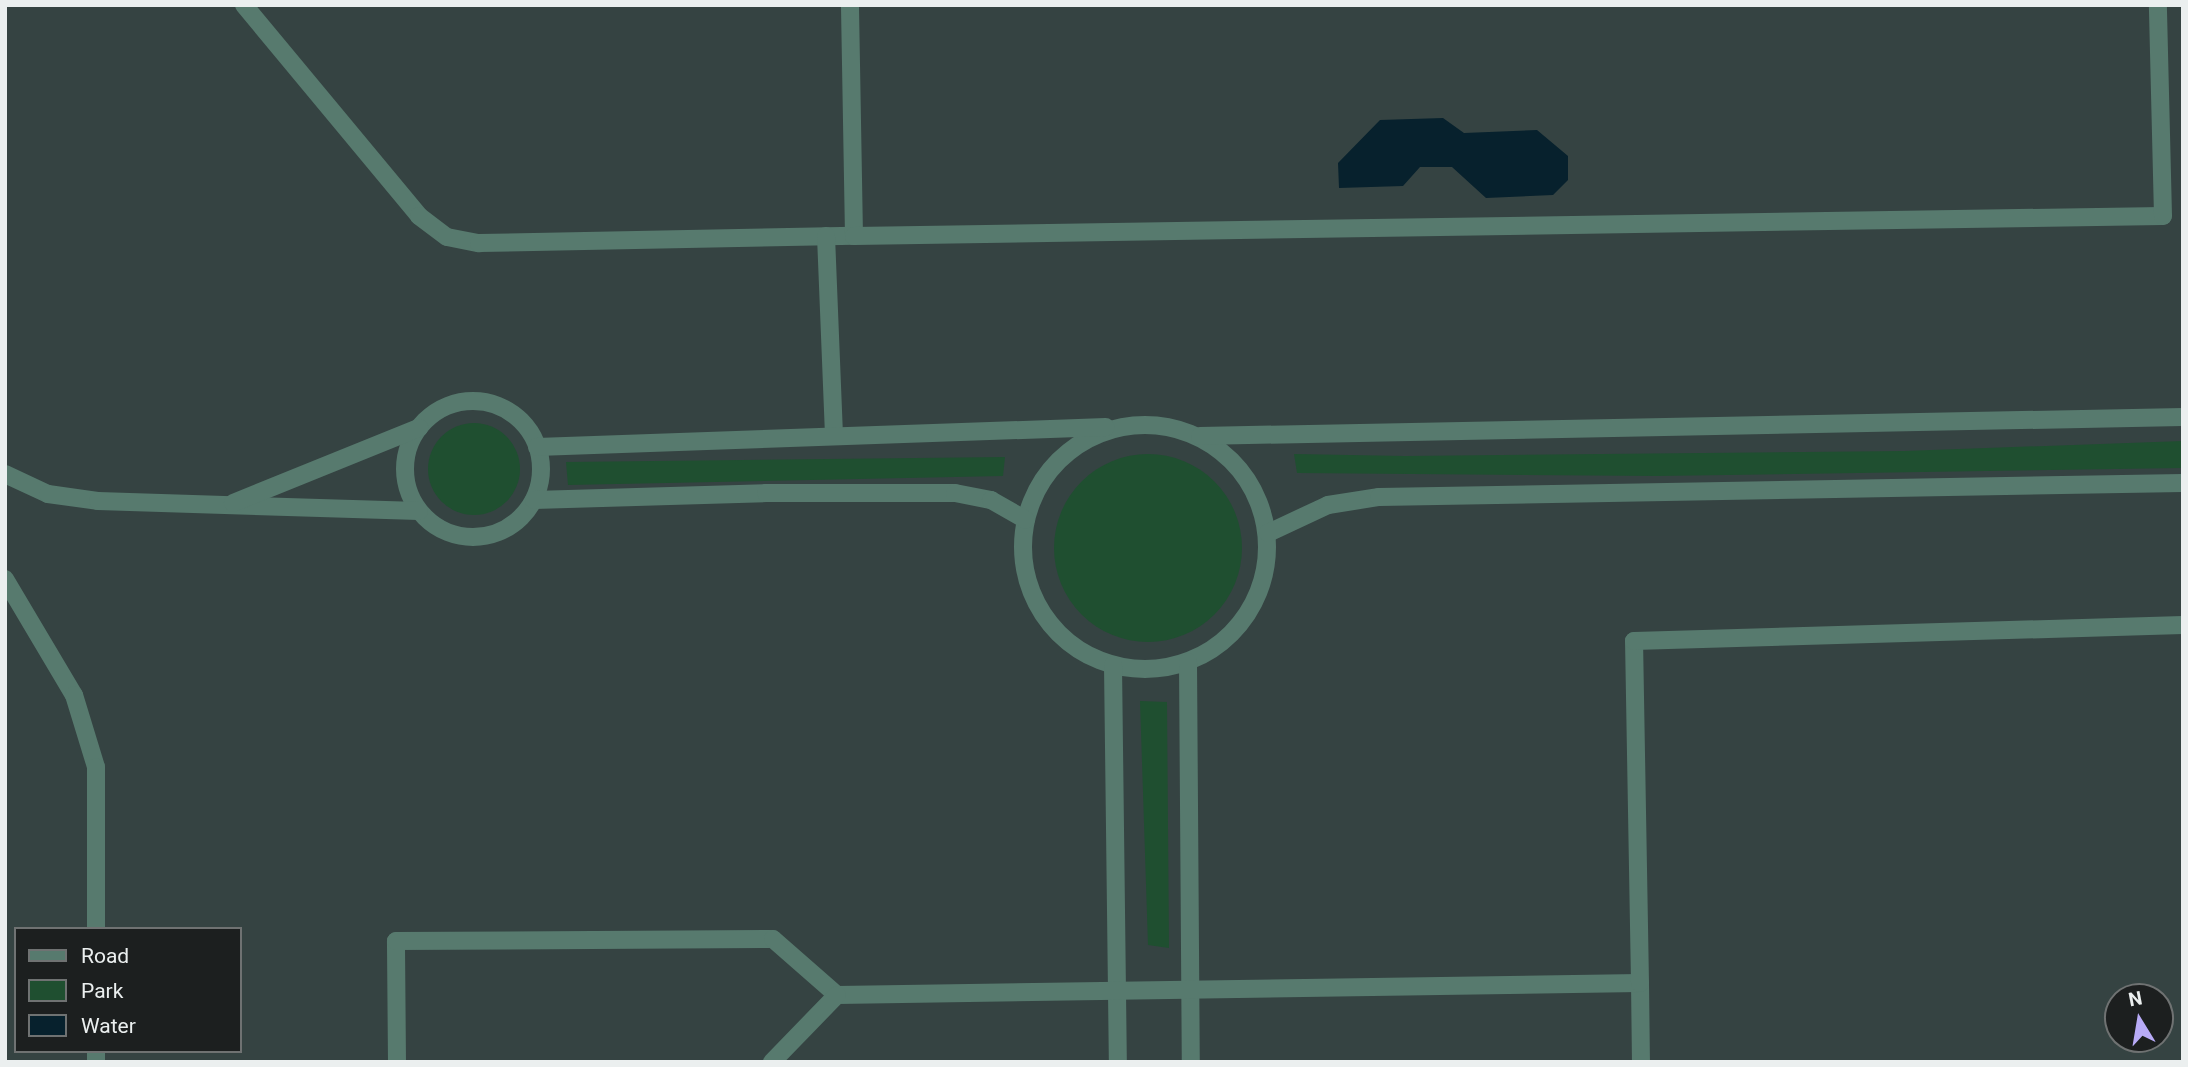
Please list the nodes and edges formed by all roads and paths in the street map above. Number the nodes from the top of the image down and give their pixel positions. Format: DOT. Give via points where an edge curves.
graph roads {
  1 [pos="244,5"];
  2 [pos="850,5"];
  3 [pos="2158,5"];
  4 [pos="826,236"];
  5 [pos="854,236"];
  6 [pos="2183,417"];
  7 [pos="1120,426"];
  8 [pos="419,428"];
  9 [pos="834,436"];
  10 [pos="1200,436"];
  11 [pos="537,447"];
  12 [pos="5,474"];
  13 [pos="2183,483"];
  14 [pos="534,500"];
  15 [pos="227,506"];
  16 [pos="419,511"];
  17 [pos="1026,520"];
  18 [pos="1268,533"];
  19 [pos="5,579"];
  20 [pos="2183,625"];
  21 [pos="1188,662"];
  22 [pos="1112,665"];
  23 [pos="96,927"];
  24 [pos="1640,983"];
  25 [pos="1191,990"];
  26 [pos="1117,992"];
  27 [pos="838,995"];
  28 [pos="397,1062"];
  29 [pos="772,1062"];
  30 [pos="1118,1062"];
  31 [pos="1191,1062"];
  32 [pos="1641,1062"];
  1 -- 4 [label="lane" via="419,216 447,237 479,243"];
  2 -- 5 [label="lane"];
  3 -- 5 [label="lane" via="2163,216"];
  4 -- 5 [label="lane"];
  4 -- 9 [label="lane"];
  6 -- 10 [label="lane"];
  7 -- 9 [label="lane"];
  7 -- 10 [label="lane" via="1161,424"];
  7 -- 17 [label="lane" via="1082,441 1051,468 1030,503"];
  8 -- 11 [label="lane" via="435,412 477,401 518,417"];
  8 -- 15 [label="lane"];
  8 -- 16 [label="lane" via="405,469 408,491"];
  9 -- 11 [label="lane"];
  10 -- 18 [label="lane" via="1233,460 1257,493"];
  11 -- 14 [label="lane" via="541,479"];
  12 -- 15 [label="lane" via="48,494 85,500"];
  13 -- 18 [label="lane" via="1378,497 1328,505"];
  14 -- 16 [label="lane" via="521,519 502,532 480,537 457,536 436,527"];
  14 -- 17 [label="lane" via="955,493 991,500"];
  15 -- 16 [label="lane"];
  17 -- 22 [label="lane" via="1022,543 1027,584 1046,620 1076,648"];
  18 -- 21 [label="lane" via="1266,573 1251,611 1223,642"];
  19 -- 23 [label="lane" via="74,695 96,767"];
  20 -- 24 [label="lane" via="1634,641"];
  21 -- 22 [label="lane" via="1151,669"];
  21 -- 25 [label="lane"];
  22 -- 26 [label="lane"];
  24 -- 25 [label="lane"];
  24 -- 32 [label="lane"];
  25 -- 26 [label="lane"];
  25 -- 31 [label="lane"];
  26 -- 27 [label="lane"];
  26 -- 30 [label="lane"];
  27 -- 28 [label="lane" via="773,939 396,941"];
  27 -- 29 [label="lane"];
}
